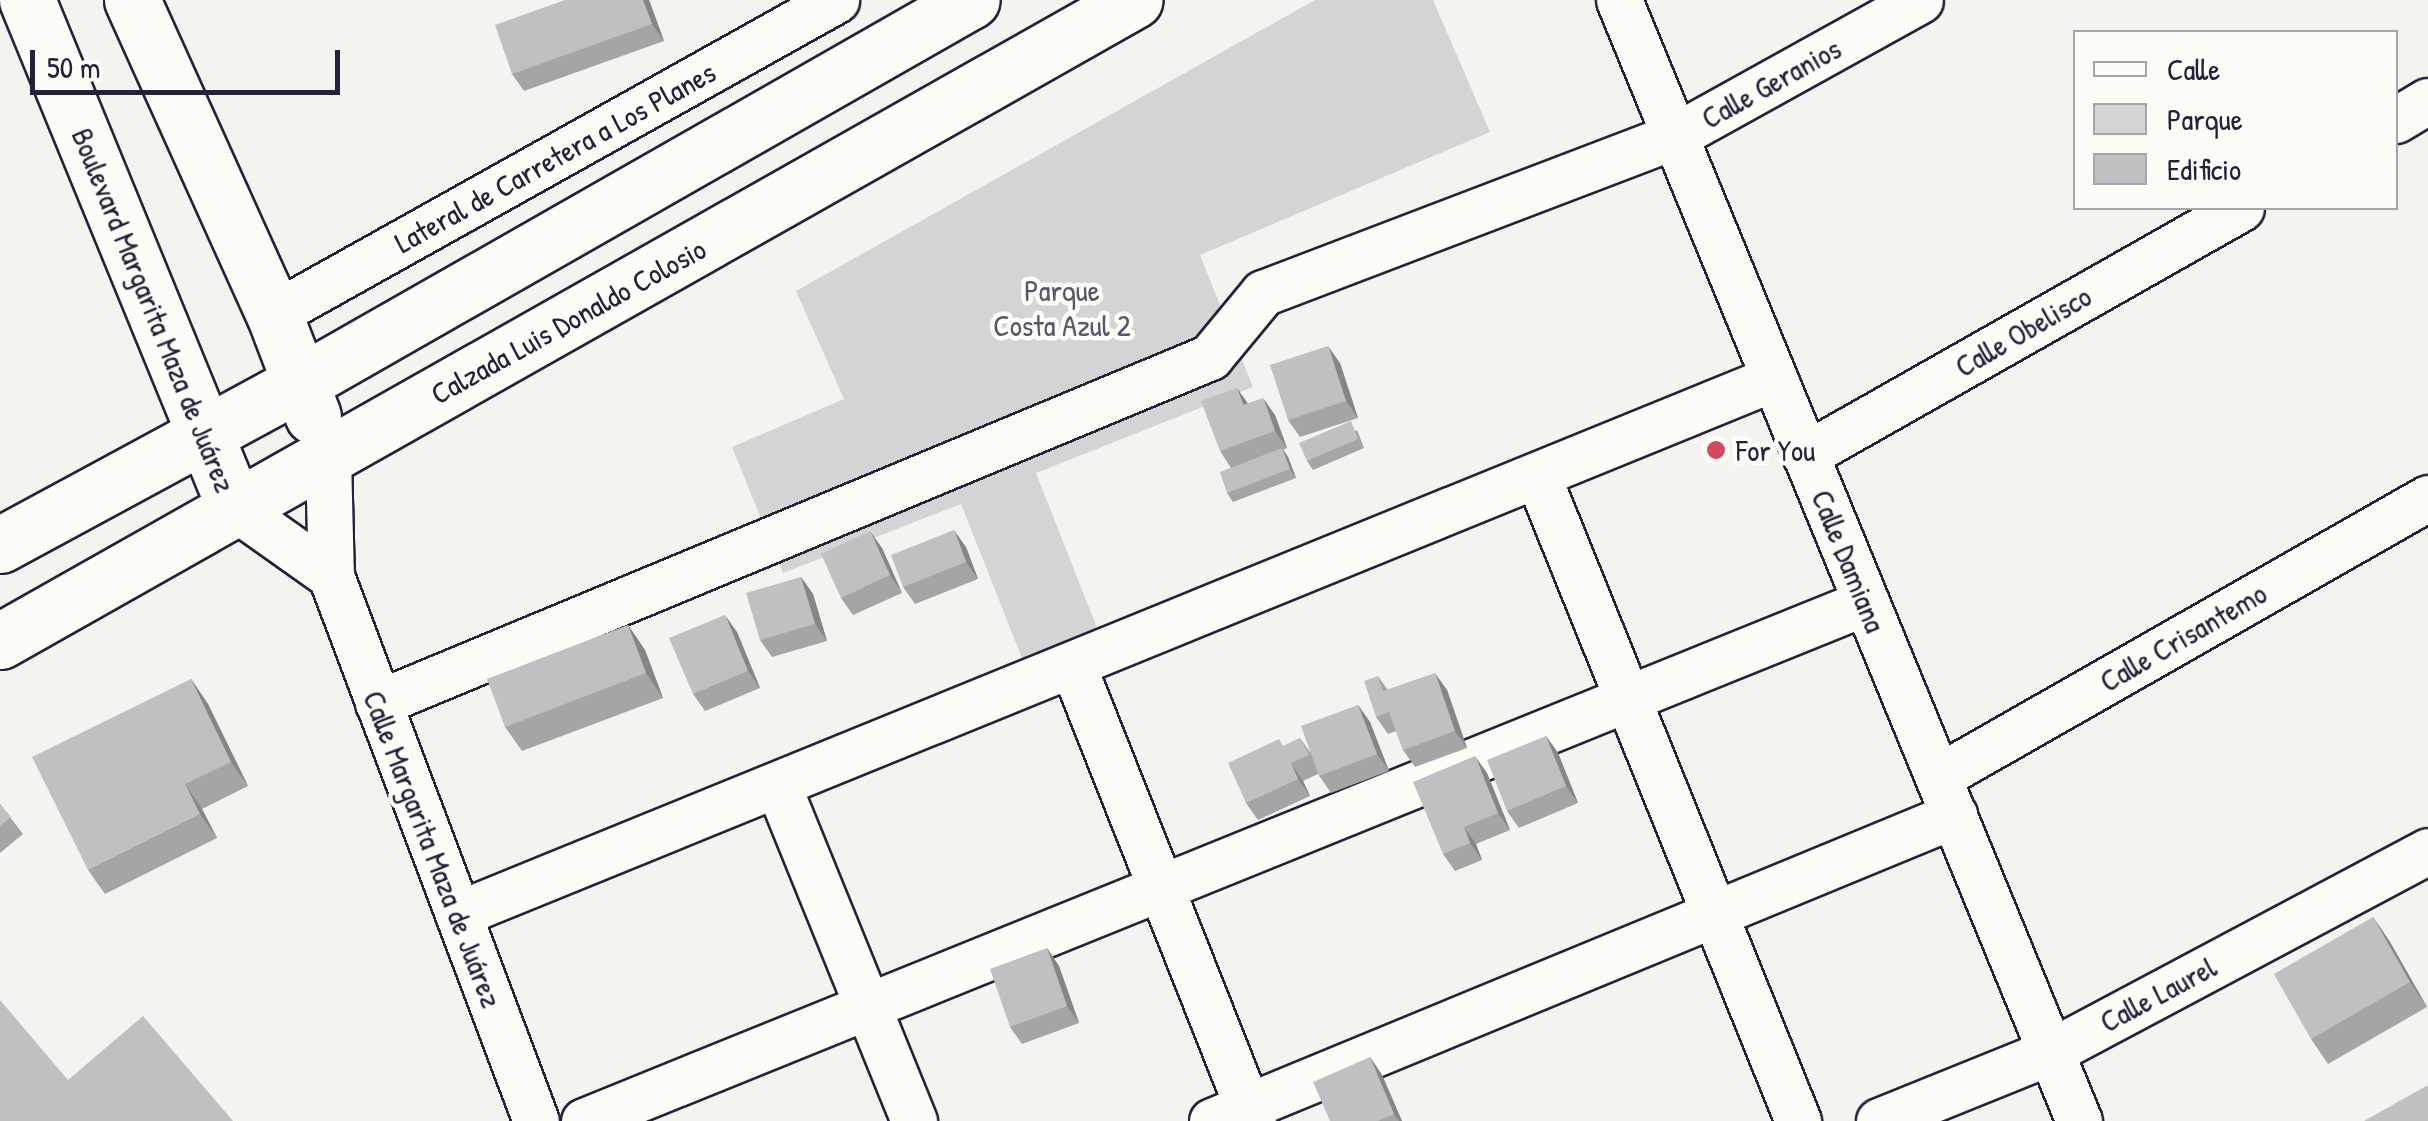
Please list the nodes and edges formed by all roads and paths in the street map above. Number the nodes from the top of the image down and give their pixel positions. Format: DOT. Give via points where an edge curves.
graph roads {
  1 [pos="28,0"];
  2 [pos="132,0"];
  3 [pos="836,0"];
  4 [pos="972,0"];
  5 [pos="1135,0"];
  6 [pos="1619,0"];
  7 [pos="1920,0"];
  8 [pos="2428,101"];
  9 [pos="2398,119"];
  10 [pos="1675,136"];
  11 [pos="2237,210"];
  12 [pos="274,314"];
  13 [pos="1774,378"];
  14 [pos="300,383"];
  15 [pos="204,433"];
  16 [pos="1805,455"];
  17 [pos="328,456"];
  18 [pos="1538,477"];
  19 [pos="2428,498"];
  20 [pos="236,508"];
  21 [pos="0,545"];
  22 [pos="331,576"];
  23 [pos="1866,602"];
  24 [pos="0,641"];
  25 [pos="1072,666"];
  26 [pos="1628,698"];
  27 [pos="378,703"];
  28 [pos="778,786"];
  29 [pos="1946,796"];
  30 [pos="2428,851"];
  31 [pos="1160,887"];
  32 [pos="458,914"];
  33 [pos="1715,914"];
  34 [pos="868,1006"];
  35 [pos="2050,1052"];
  36 [pos="1237,1116"];
  37 [pos="1782,1116"];
  38 [pos="536,1121"];
  39 [pos="584,1121"];
  40 [pos="914,1121"];
  41 [pos="1880,1121"];
  42 [pos="2079,1121"];
  1 -- 15 [label="main road, Boulevard Margarita Maza de Juárez"];
  2 -- 12 [label="main road"];
  3 -- 12 [label="street, Lateral de Carretera a Los Planes"];
  4 -- 14 [label="main road"];
  5 -- 17 [label="main road, Calzada Luis Donaldo Colosio"];
  6 -- 10 [label="street, Calle Damiana"];
  7 -- 10 [label="street, Calle Geranios"];
  8 -- 9 [label="street"];
  10 -- 13 [label="street, Calle Damiana"];
  10 -- 27 [label="street, Calle Geranios" via="1264,293 1210,358"];
  11 -- 16 [label="street, Calle Obelisco"];
  12 -- 14 [label="main road"];
  13 -- 16 [label="street, Calle Damiana"];
  13 -- 18 [label="street"];
  14 -- 15 [label="main road"];
  14 -- 17 [label="main road"];
  15 -- 20 [label="main road, Boulevard Margarita Maza de Juárez"];
  15 -- 21 [label="main road"];
  16 -- 23 [label="street, Calle Damiana"];
  17 -- 20 [label="main road, Calzada Luis Donaldo Colosio"];
  17 -- 22 [label="street, Calle Margarita Maza de Juárez"];
  18 -- 25 [label="street"];
  18 -- 26 [label="street"];
  19 -- 29 [label="street, Calle Crisantemo"];
  20 -- 22 [label="street"];
  20 -- 24 [label="main road, Calzada Luis Donaldo Colosio"];
  22 -- 27 [label="street, Calle Margarita Maza de Juárez"];
  23 -- 26 [label="street"];
  23 -- 29 [label="street, Calle Damiana"];
  25 -- 28 [label="street"];
  25 -- 31 [label="street"];
  26 -- 31 [label="street"];
  26 -- 33 [label="street"];
  27 -- 32 [label="street, Calle Margarita Maza de Juárez"];
  28 -- 32 [label="street"];
  28 -- 34 [label="street"];
  29 -- 33 [label="street, Calle Crisantemo"];
  29 -- 35 [label="street, Calle Damiana"];
  30 -- 35 [label="street, Calle Laurel"];
  31 -- 34 [label="street"];
  31 -- 36 [label="street"];
  32 -- 38 [label="street, Calle Margarita Maza de Juárez"];
  33 -- 36 [label="street, Calle Crisantemo"];
  33 -- 37 [label="street" via="1750,1001"];
  34 -- 39 [label="street"];
  34 -- 40 [label="street"];
  35 -- 41 [label="street, Calle Laurel"];
  35 -- 42 [label="street, Calle Damiana"];
}
